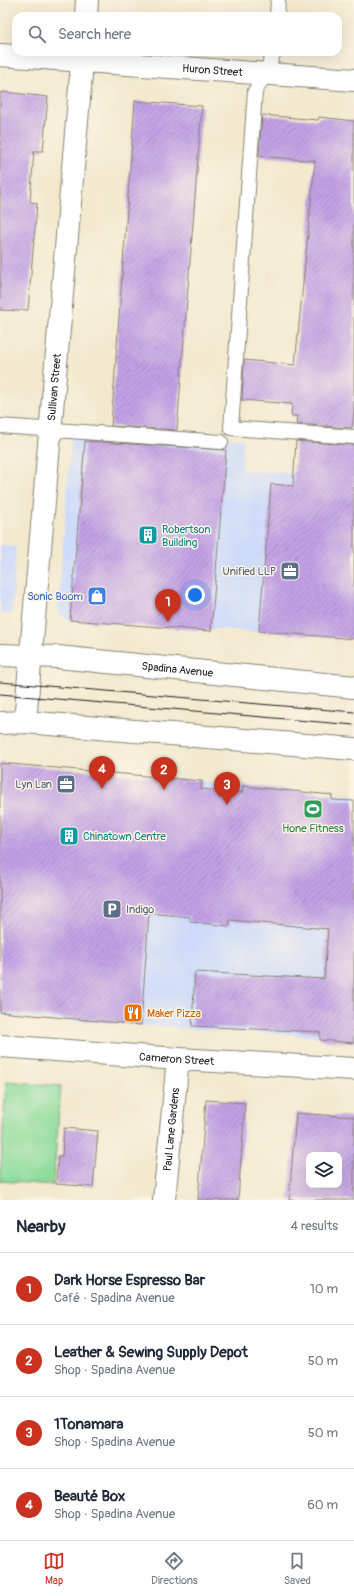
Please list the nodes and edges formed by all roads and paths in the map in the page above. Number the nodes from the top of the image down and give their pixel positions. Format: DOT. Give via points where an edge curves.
graph roads {
  1 [pos="87,0"];
  2 [pos="278,0"];
  3 [pos="86,12"];
  4 [pos="277,12"];
  5 [pos="0,55"];
  6 [pos="12,55"];
  7 [pos="82,56"];
  8 [pos="272,56"];
  9 [pos="266,73"];
  10 [pos="354,80"];
  11 [pos="0,426"];
  12 [pos="50,430"];
  13 [pos="354,437"];
  14 [pos="221,442"];
  15 [pos="0,655"];
  16 [pos="31,656"];
  17 [pos="354,687"];
  18 [pos="26,722"];
  19 [pos="0,723"];
  20 [pos="354,749"];
  21 [pos="0,1046"];
  22 [pos="178,1059"];
  23 [pos="354,1069"];
  24 [pos="164,1200"];
  1 -- 3 [label="street"];
  2 -- 4 [label="lane"];
  5 -- 6 [label="street, Huron Street"];
  7 -- 9 [label="street, Huron Street"];
  7 -- 12 [label="street, Sullivan Street"];
  8 -- 9 [label="lane"];
  9 -- 10 [label="street, Huron Street"];
  9 -- 13 [label="lane" via="255,91 231,428"];
  11 -- 12 [label="lane"];
  12 -- 14 [label="lane"];
  12 -- 16 [label="street, Sullivan Street"];
  15 -- 16 [label="street, Spadina Avenue"];
  16 -- 17 [label="street, Spadina Avenue"];
  16 -- 18 [label="street, Sullivan Street"];
  18 -- 19 [label="street"];
  18 -- 20 [label="street"];
  21 -- 22 [label="street, Cameron Street"];
  22 -- 23 [label="street, Cameron Street"];
  22 -- 24 [label="street, Paul Lane Gardens"];
}
